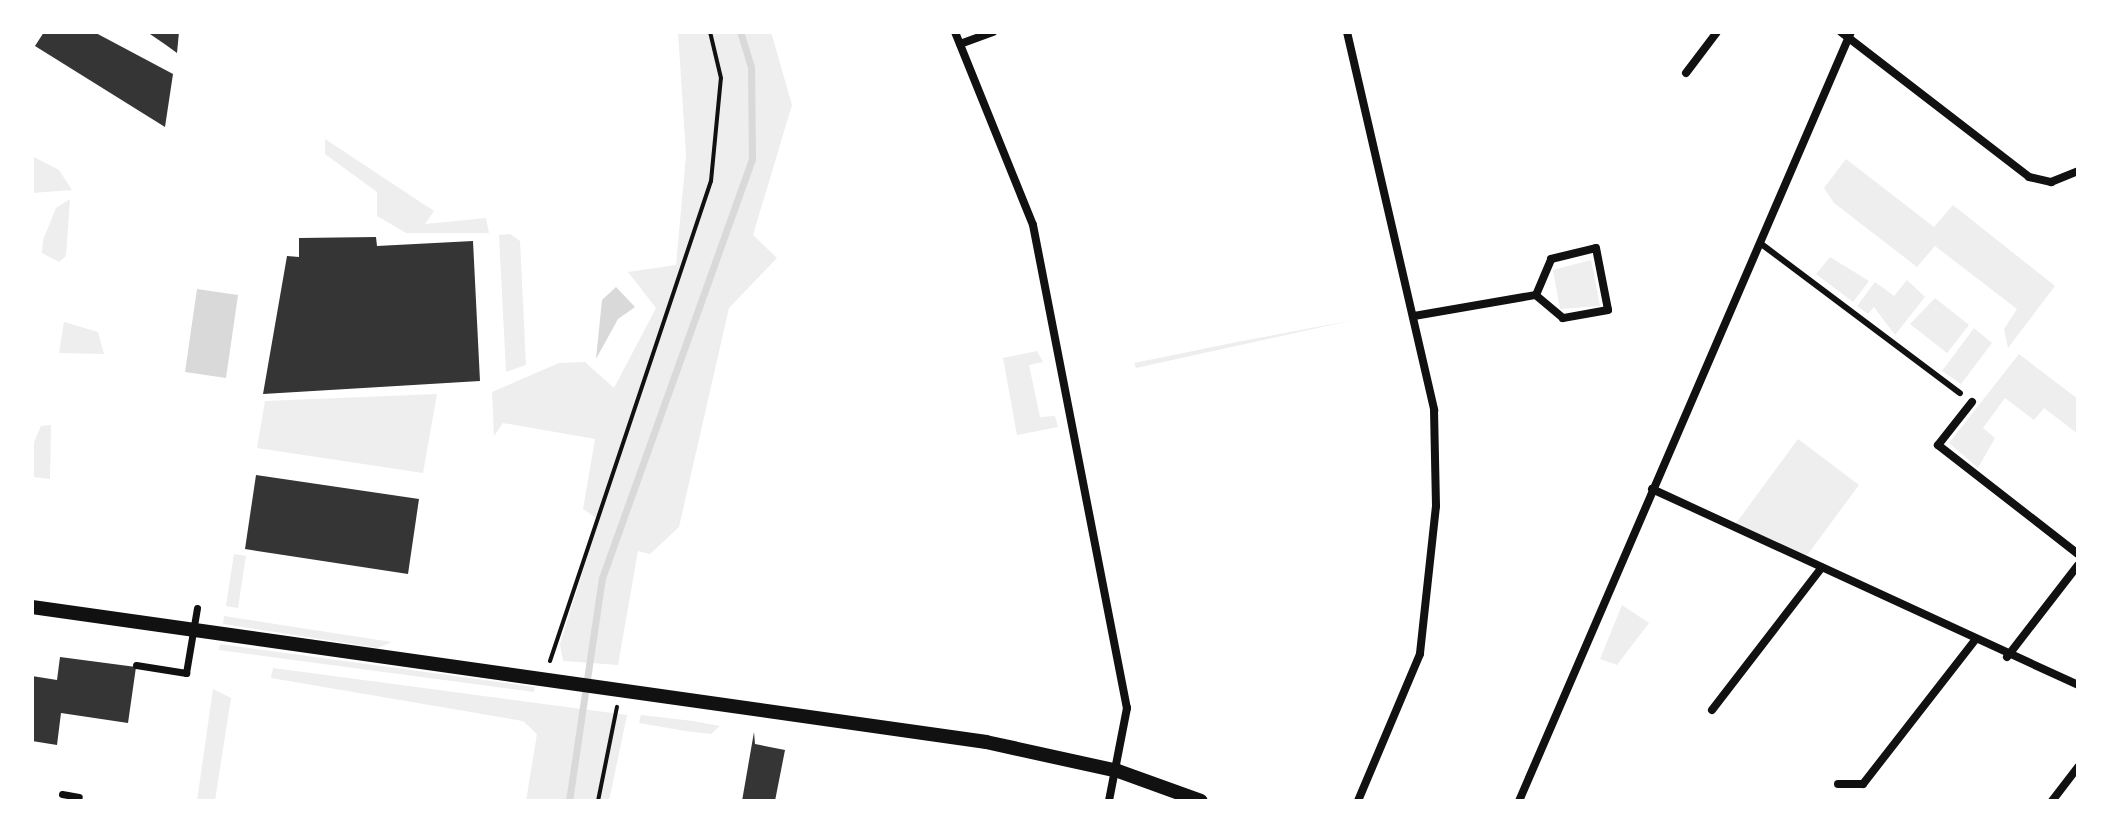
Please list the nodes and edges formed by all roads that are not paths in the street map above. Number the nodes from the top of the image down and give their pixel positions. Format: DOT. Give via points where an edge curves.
graph roads {
  1 [pos="955,32"];
  2 [pos="993,32"];
  3 [pos="1347,32"];
  4 [pos="1717,32"];
  5 [pos="1847,34"];
  6 [pos="960,44"];
  7 [pos="1686,73"];
  8 [pos="2078,171"];
  9 [pos="1760,243"];
  10 [pos="1536,295"];
  11 [pos="1414,316"];
  12 [pos="1960,393"];
  13 [pos="1972,402"];
  14 [pos="1652,489"];
  15 [pos="2078,554"];
  16 [pos="2078,565"];
  17 [pos="1822,567"];
  18 [pos="32,607"];
  19 [pos="197,608"];
  20 [pos="193,630"];
  21 [pos="1975,640"];
  22 [pos="2007,657"];
  23 [pos="136,665"];
  24 [pos="2078,685"];
  25 [pos="1712,710"];
  26 [pos="2078,767"];
  27 [pos="1118,771"];
  28 [pos="1838,784"];
  29 [pos="62,794"];
  30 [pos="79,797"];
  31 [pos="1109,801"];
  32 [pos="1201,801"];
  33 [pos="1358,801"];
  34 [pos="1519,801"];
  35 [pos="2052,801"];
  1 -- 6 [label="street"];
  2 -- 6 [label="street"];
  3 -- 11 [label="street"];
  4 -- 7 [label="street"];
  5 -- 8 [label="street" via="2029,177 2051,182"];
  5 -- 9 [label="street"];
  6 -- 27 [label="street" via="1033,225 1127,708"];
  9 -- 12 [label="lane"];
  9 -- 14 [label="street"];
  10 -- 10 [label="street" via="1551,259 1596,248 1608,310 1563,318"];
  10 -- 11 [label="street"];
  11 -- 33 [label="street" via="1434,410 1436,506 1420,654"];
  13 -- 15 [label="street" via="1938,445"];
  14 -- 17 [label="street"];
  14 -- 34 [label="street"];
  16 -- 22 [label="street"];
  17 -- 21 [label="street"];
  17 -- 25 [label="street"];
  18 -- 20 [label="street"];
  19 -- 20 [label="street"];
  20 -- 23 [label="street" via="186,673"];
  20 -- 27 [label="street" via="986,742"];
  21 -- 22 [label="street"];
  21 -- 28 [label="street" via="1863,784"];
  22 -- 24 [label="street"];
  26 -- 35 [label="street"];
  27 -- 31 [label="street"];
  27 -- 32 [label="street"];
  29 -- 30 [label="street"];
}
